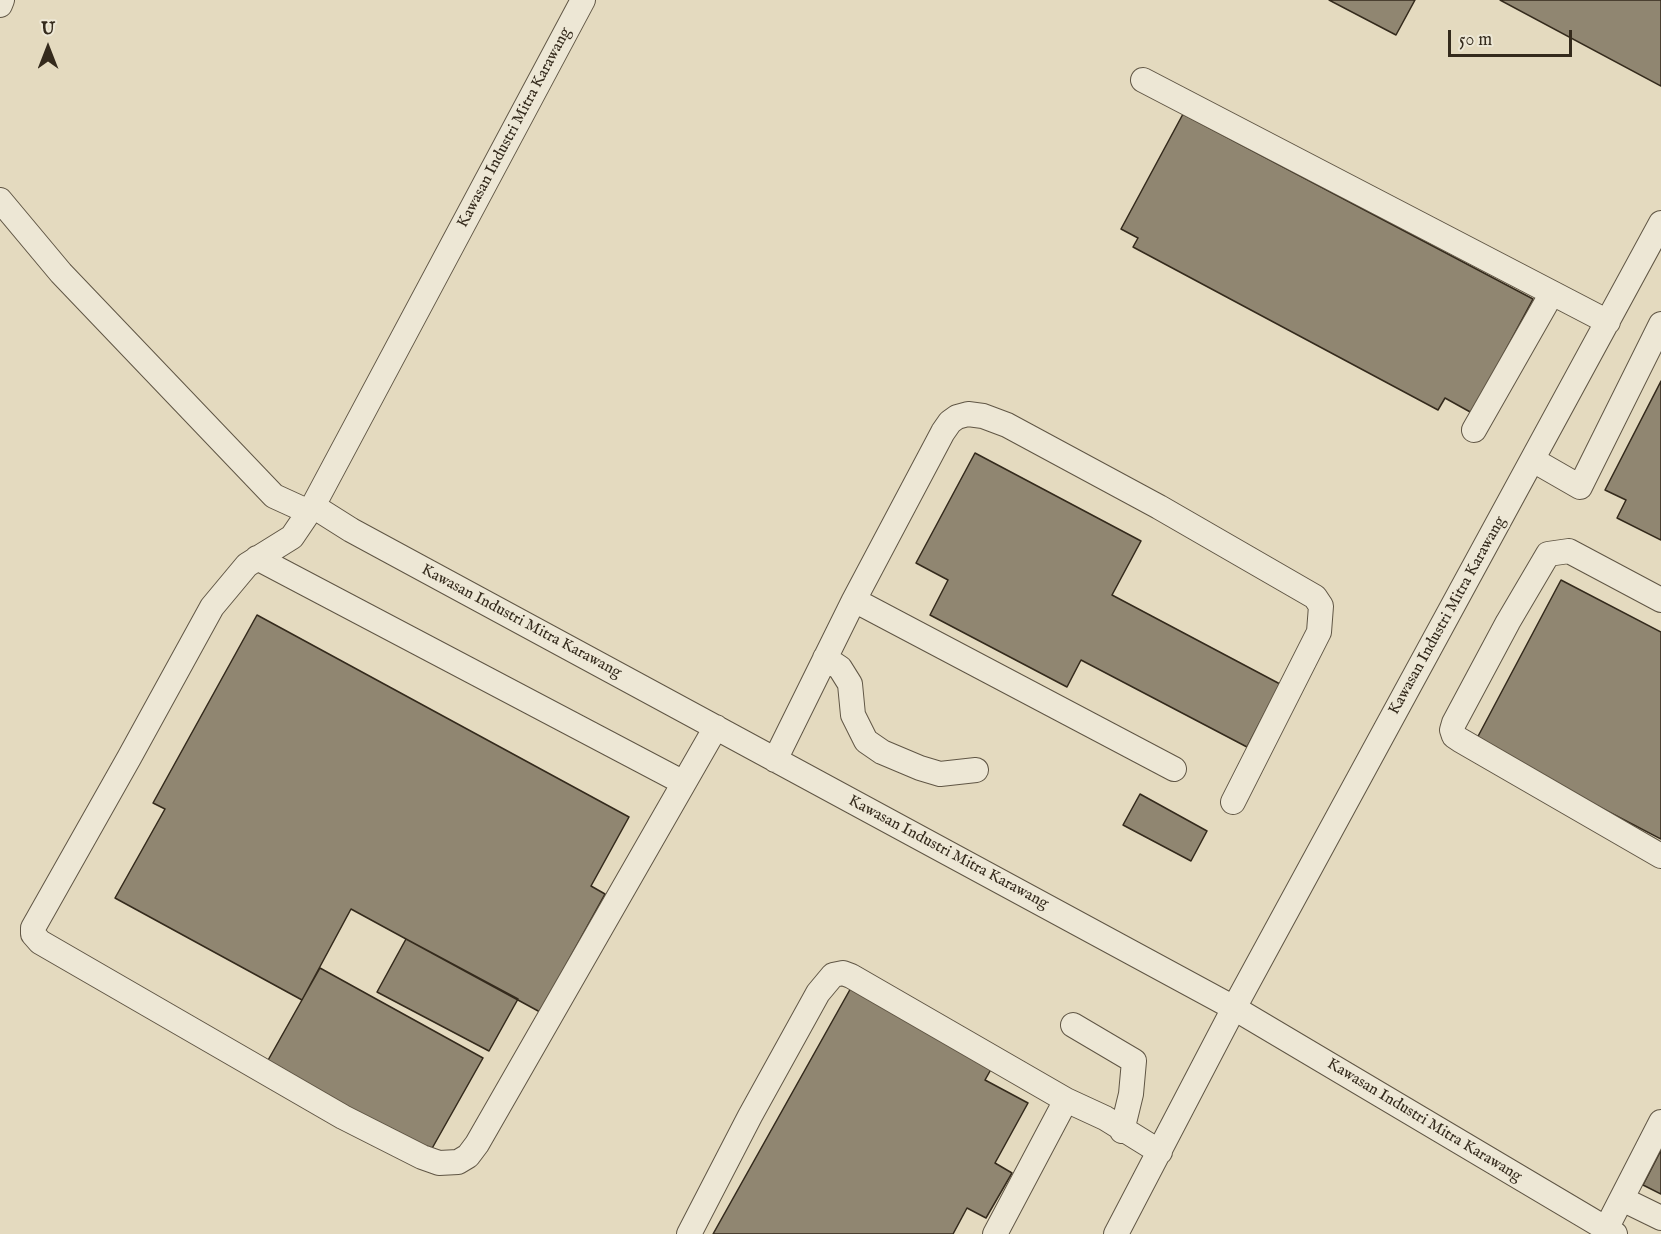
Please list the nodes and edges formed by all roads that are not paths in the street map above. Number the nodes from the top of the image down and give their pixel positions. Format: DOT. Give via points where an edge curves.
graph roads {
  1 [pos="2,0"];
  2 [pos="583,0"];
  3 [pos="0,5"];
  4 [pos="1143,80"];
  5 [pos="0,200"];
  6 [pos="1661,223"];
  7 [pos="1552,293"];
  8 [pos="1608,322"];
  9 [pos="1661,324"];
  10 [pos="1473,430"];
  11 [pos="1533,460"];
  12 [pos="311,509"];
  13 [pos="257,558"];
  14 [pos="854,600"];
  15 [pos="1661,600"];
  16 [pos="825,658"];
  17 [pos="716,727"];
  18 [pos="775,760"];
  19 [pos="1174,769"];
  20 [pos="976,770"];
  21 [pos="684,783"];
  22 [pos="1233,802"];
  23 [pos="1661,856"];
  24 [pos="1234,1008"];
  25 [pos="1073,1025"];
  26 [pos="1066,1101"];
  27 [pos="1661,1122"];
  28 [pos="1122,1131"];
  29 [pos="1160,1152"];
  30 [pos="1622,1199"];
  31 [pos="1661,1218"];
  32 [pos="1611,1232"];
  33 [pos="689,1234"];
  34 [pos="995,1234"];
  35 [pos="1116,1234"];
  1 -- 3 [label="street"];
  2 -- 12 [label="street, Kawasan Industri Mitra Karawang"];
  4 -- 7 [label="street"];
  5 -- 12 [label="street" via="61,273 274,496"];
  6 -- 8 [label="street, Kawasan Industri Mitra Karawang"];
  7 -- 8 [label="street"];
  7 -- 10 [label="street"];
  8 -- 11 [label="street, Kawasan Industri Mitra Karawang"];
  9 -- 11 [label="street" via="1580,487"];
  11 -- 24 [label="street, Kawasan Industri Mitra Karawang"];
  12 -- 13 [label="street" via="291,537"];
  12 -- 17 [label="street, Kawasan Industri Mitra Karawang"];
  13 -- 21 [label="street"];
  13 -- 21 [label="street" via="232,580 212,607 32,932 40,942 343,1117 439,1163 458,1162 468,1156"];
  14 -- 16 [label="street"];
  14 -- 19 [label="street"];
  14 -- 22 [label="street" via="950,422 968,414 1007,425 1307,591 1321,606 1319,632"];
  15 -- 23 [label="street" via="1569,551 1548,554 1452,730 1460,740"];
  16 -- 18 [label="street"];
  16 -- 20 [label="street" via="840,668 850,684 853,715 866,741 882,752 940,774"];
  17 -- 18 [label="street, Kawasan Industri Mitra Karawang"];
  17 -- 21 [label="street"];
  18 -- 24 [label="street, Kawasan Industri Mitra Karawang"];
  24 -- 29 [label="street, Kawasan Industri Mitra Karawang"];
  24 -- 32 [label="street, Kawasan Industri Mitra Karawang"];
  25 -- 28 [label="street" via="1134,1061"];
  26 -- 28 [label="street" via="1105,1118"];
  26 -- 33 [label="street" via="851,976 833,975 818,993"];
  26 -- 34 [label="street"];
  27 -- 30 [label="street"];
  28 -- 29 [label="street"];
  29 -- 35 [label="street, Kawasan Industri Mitra Karawang"];
  30 -- 31 [label="street"];
  30 -- 32 [label="street"];
}
